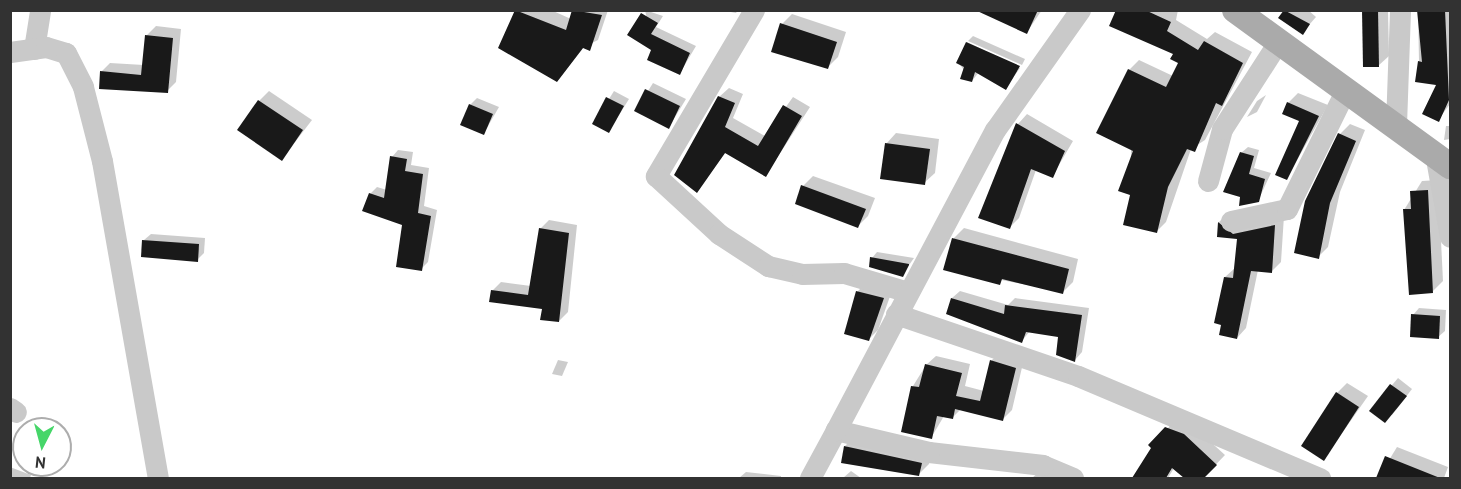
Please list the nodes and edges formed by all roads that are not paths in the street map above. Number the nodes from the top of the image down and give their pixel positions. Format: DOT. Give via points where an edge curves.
graph roads {
  1 [pos="40,10"];
  2 [pos="754,10"];
  3 [pos="1080,10"];
  4 [pos="1235,10"];
  5 [pos="1400,10"];
  6 [pos="1278,42"];
  7 [pos="18,54"];
  8 [pos="1346,89"];
  9 [pos="1396,125"];
  10 [pos="1443,160"];
  11 [pos="1208,181"];
  12 [pos="1231,221"];
  13 [pos="1450,237"];
  14 [pos="908,292"];
  15 [pos="896,315"];
  16 [pos="836,430"];
  17 [pos="158,478"];
  18 [pos="810,478"];
  19 [pos="1073,478"];
  20 [pos="1320,478"];
  1 -- 7 [label="street"];
  2 -- 14 [label="street" via="656,176 719,234 768,266 802,274 844,273"];
  3 -- 14 [label="street" via="995,130"];
  4 -- 6 [label="main road"];
  5 -- 9 [label="street"];
  6 -- 8 [label="main road"];
  6 -- 11 [label="street" via="1222,129"];
  7 -- 17 [label="street" via="66,53 83,87 102,161"];
  8 -- 9 [label="main road"];
  8 -- 12 [label="street" via="1287,209"];
  9 -- 10 [label="main road"];
  10 -- 13 [label="street"];
  14 -- 15 [label="street"];
  15 -- 16 [label="street"];
  15 -- 20 [label="street" via="1078,376"];
  16 -- 18 [label="street"];
  16 -- 19 [label="street" via="928,452 1043,465"];
}
